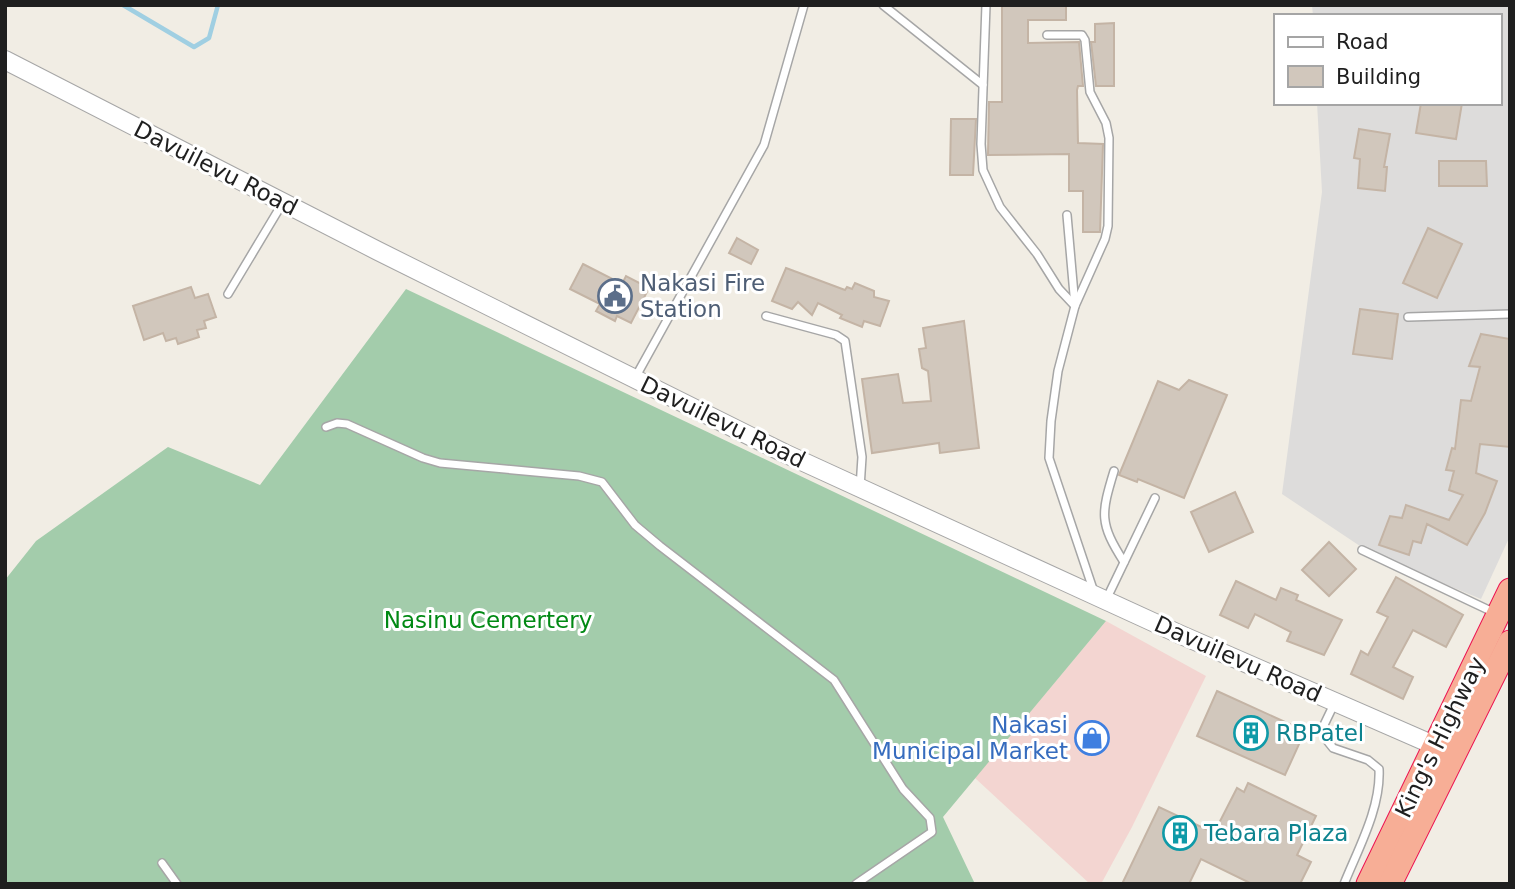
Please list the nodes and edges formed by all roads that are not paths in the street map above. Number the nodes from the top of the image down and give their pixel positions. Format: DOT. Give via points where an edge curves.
graph roads {
  1 [pos="804,5"];
  2 [pos="883,5"];
  3 [pos="986,5"];
  4 [pos="1047,35"];
  5 [pos="5,60"];
  6 [pos="983,85"];
  7 [pos="283,202"];
  8 [pos="1067,215"];
  9 [pos="228,294"];
  10 [pos="1075,306"];
  11 [pos="1510,314"];
  12 [pos="766,316"];
  13 [pos="1408,317"];
  14 [pos="635,379"];
  15 [pos="326,427"];
  16 [pos="1114,471"];
  17 [pos="860,488"];
  18 [pos="1155,498"];
  19 [pos="1362,550"];
  20 [pos="1124,562"];
  21 [pos="1510,590"];
  22 [pos="1101,598"];
  23 [pos="1500,615"];
  24 [pos="1510,642"];
  25 [pos="1335,702"];
  26 [pos="1445,750"];
  27 [pos="162,863"];
  28 [pos="1386,883"];
  29 [pos="177,884"];
  30 [pos="856,884"];
  31 [pos="1344,884"];
  1 -- 14 [label="lane" via="764,145"];
  2 -- 6 [label="lane"];
  3 -- 6 [label="lane"];
  4 -- 10 [label="lane" via="1082,35 1090,92 1109,138 1108,226"];
  5 -- 7 [label="street, Davuilevu Road"];
  6 -- 10 [label="lane" via="981,157 987,182 1000,207"];
  7 -- 9 [label="lane"];
  7 -- 14 [label="street, Davuilevu Road"];
  8 -- 10 [label="lane"];
  10 -- 22 [label="lane" via="1058,371 1049,458"];
  11 -- 13 [label="lane"];
  12 -- 17 [label="lane" via="845,341 862,457"];
  14 -- 17 [label="street, Davuilevu Road"];
  15 -- 30 [label="lane" via="347,424 440,463 602,482 635,525 720,595 826,672 903,789 930,818 932,832"];
  16 -- 20 [label="lane" via="1103,507 1104,524"];
  17 -- 22 [label="street, Davuilevu Road"];
  18 -- 20 [label="lane"];
  19 -- 23 [label="lane"];
  20 -- 22 [label="lane"];
  21 -- 23 [label="highway, King's Highway"];
  22 -- 25 [label="street, Davuilevu Road"];
  23 -- 26 [label="highway, King's Highway"];
  24 -- 26 [label="highway, King's Highway"];
  25 -- 26 [label="street, Davuilevu Road"];
  25 -- 31 [label="lane" via="1323,727 1325,737 1333,748 1368,760 1378,769 1380,782"];
  26 -- 28 [label="highway, King's Highway"];
  27 -- 29 [label="lane"];
}
